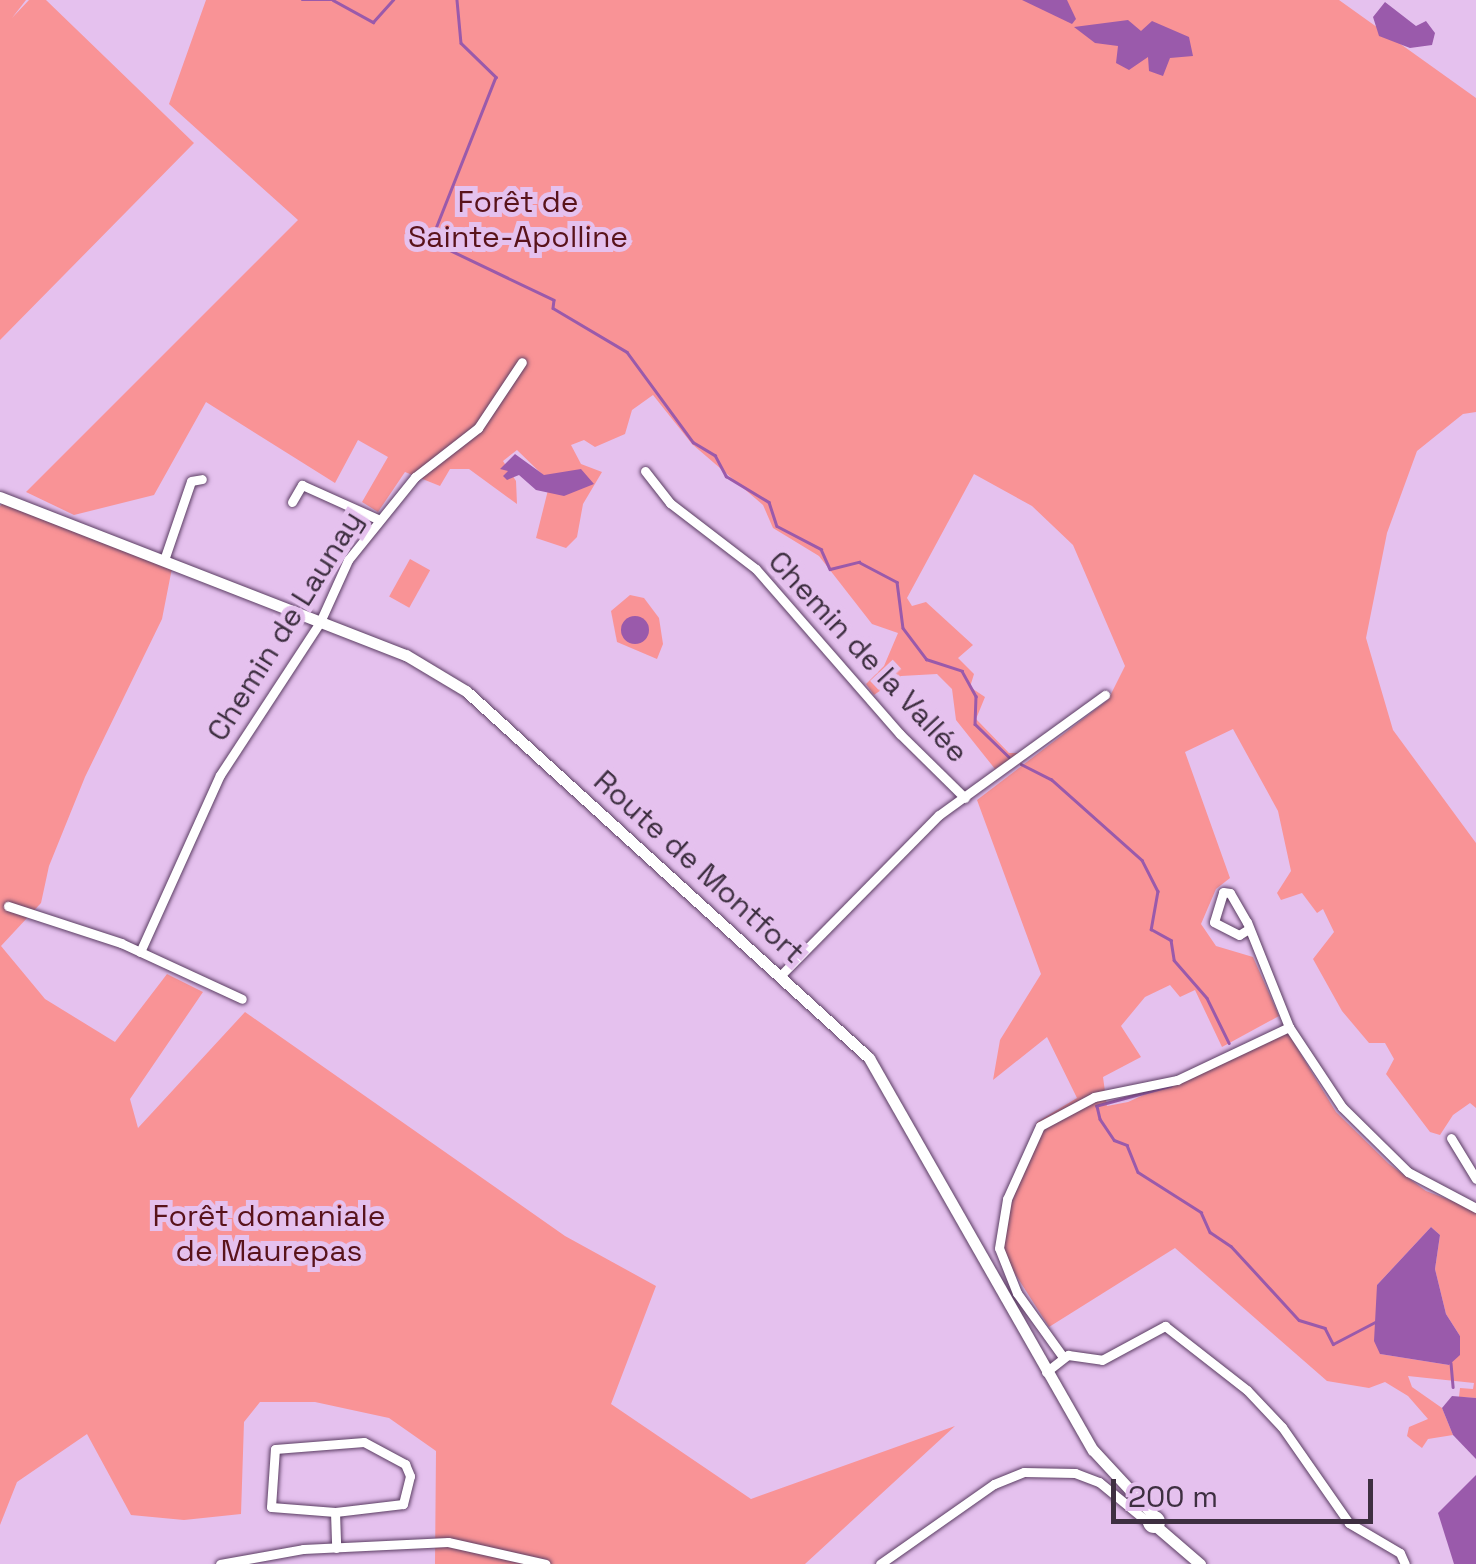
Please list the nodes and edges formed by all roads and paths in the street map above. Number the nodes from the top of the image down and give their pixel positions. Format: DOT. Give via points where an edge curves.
graph roads {
  1 [pos="522,362"];
  2 [pos="645,471"];
  3 [pos="202,478"];
  4 [pos="0,497"];
  5 [pos="292,502"];
  6 [pos="380,520"];
  7 [pos="164,560"];
  8 [pos="320,622"];
  9 [pos="1105,696"];
  10 [pos="965,798"];
  11 [pos="8,906"];
  12 [pos="1248,930"];
  13 [pos="140,952"];
  14 [pos="782,974"];
  15 [pos="242,999"];
  16 [pos="1289,1027"];
  17 [pos="1451,1138"];
  18 [pos="1476,1178"];
  19 [pos="1476,1208"];
  20 [pos="1062,1357"];
  21 [pos="1046,1372"];
  22 [pos="335,1512"];
  23 [pos="1154,1522"];
  24 [pos="336,1548"];
  25 [pos="220,1564"];
  26 [pos="546,1564"];
  27 [pos="880,1564"];
  28 [pos="1200,1564"];
  29 [pos="1405,1564"];
  1 -- 6 [label="street, Chemin de Launay" via="478,428 415,477"];
  2 -- 10 [label="street, Chemin de la Vallée" via="670,503 756,569"];
  3 -- 7 [label="street" via="191,480"];
  4 -- 7 [label="street, Route de Montfort"];
  5 -- 6 [label="street" via="302,485"];
  6 -- 8 [label="street, Chemin de Launay" via="348,560"];
  7 -- 8 [label="street, Route de Montfort"];
  8 -- 13 [label="street, Chemin de Launay" via="220,775"];
  8 -- 14 [label="street, Route de Montfort" via="406,655 466,690"];
  9 -- 10 [label="street"];
  10 -- 14 [label="street" via="939,815"];
  11 -- 13 [label="street"];
  12 -- 12 [label="street" via="1232,896 1223,892 1214,922 1238,934"];
  12 -- 16 [label="street"];
  13 -- 15 [label="street"];
  14 -- 21 [label="street, Route de Montfort" via="846,1033 888,1084"];
  16 -- 19 [label="street" via="1361,1128 1436,1192"];
  16 -- 20 [label="street" via="1176,1080 1080,1103 1040,1126 1001,1218 1003,1264"];
  17 -- 18 [label="street"];
  20 -- 21 [label="street"];
  20 -- 29 [label="street" via="1102,1360 1165,1326 1247,1390 1350,1523 1400,1553"];
  21 -- 23 [label="street, Route de Montfort" via="1106,1468"];
  22 -- 22 [label="street" via="403,1504 410,1476 405,1464 364,1442 275,1449 272,1507"];
  22 -- 24 [label="street"];
  23 -- 27 [label="street" via="1099,1482 1075,1473 1024,1472 970,1500"];
  23 -- 28 [label="street, Route de Montfort"];
  24 -- 25 [label="street"];
  24 -- 26 [label="street" via="448,1542"];
}
